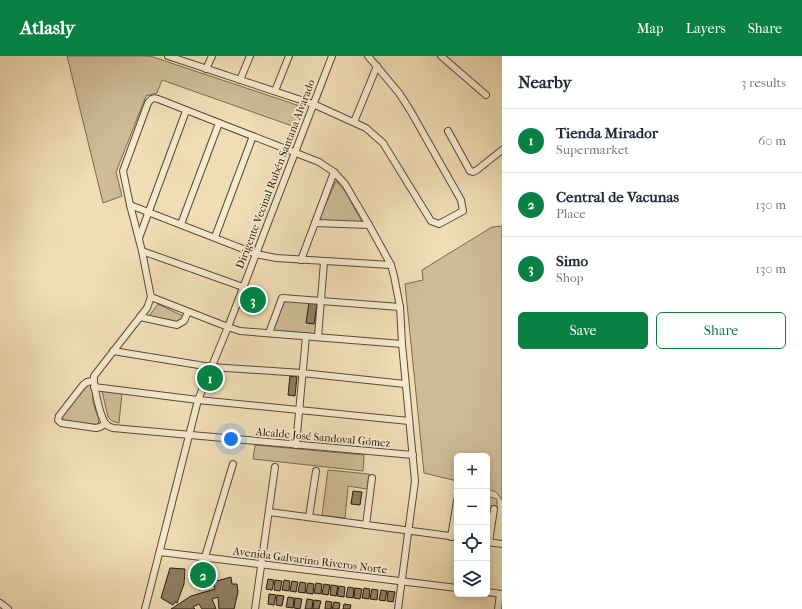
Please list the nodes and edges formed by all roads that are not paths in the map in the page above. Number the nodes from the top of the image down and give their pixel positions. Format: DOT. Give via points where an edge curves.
graph roads {
  1 [pos="171,56"];
  2 [pos="212,56"];
  3 [pos="250,56"];
  4 [pos="289,56"];
  5 [pos="332,56"];
  6 [pos="368,56"];
  7 [pos="441,56"];
  8 [pos="377,66"];
  9 [pos="206,69"];
  10 [pos="240,80"];
  11 [pos="275,91"];
  12 [pos="486,95"];
  13 [pos="313,104"];
  14 [pos="186,111"];
  15 [pos="354,122"];
  16 [pos="219,123"];
  17 [pos="448,131"];
  18 [pos="253,136"];
  19 [pos="502,150"];
  20 [pos="294,152"];
  21 [pos="334,172"];
  22 [pos="130,205"];
  23 [pos="149,212"];
  24 [pos="315,223"];
  25 [pos="182,224"];
  26 [pos="369,225"];
  27 [pos="215,237"];
  28 [pos="139,238"];
  29 [pos="142,252"];
  30 [pos="256,254"];
  31 [pos="301,260"];
  32 [pos="324,262"];
  33 [pos="391,265"];
  34 [pos="243,287"];
  35 [pos="151,297"];
  36 [pos="321,301"];
  37 [pos="400,307"];
  38 [pos="188,312"];
  39 [pos="140,317"];
  40 [pos="228,327"];
  41 [pos="268,333"];
  42 [pos="306,336"];
  43 [pos="318,337"];
  44 [pos="402,344"];
  45 [pos="112,351"];
  46 [pos="211,367"];
  47 [pos="302,373"];
  48 [pos="94,384"];
  49 [pos="405,384"];
  50 [pos="198,400"];
  51 [pos="299,409"];
  52 [pos="409,421"];
  53 [pos="105,424"];
  54 [pos="189,435"];
  55 [pos="296,445"];
  56 [pos="413,455"];
  57 [pos="233,464"];
  58 [pos="275,467"];
  59 [pos="316,471"];
  60 [pos="372,478"];
  61 [pos="494,509"];
  62 [pos="269,512"];
  63 [pos="309,517"];
  64 [pos="366,525"];
  65 [pos="408,531"];
  66 [pos="490,531"];
  67 [pos="454,537"];
  68 [pos="490,542"];
  69 [pos="502,544"];
  70 [pos="160,552"];
  71 [pos="205,557"];
  72 [pos="261,564"];
  73 [pos="402,581"];
  74 [pos="454,588"];
  75 [pos="490,592"];
  76 [pos="501,594"];
  77 [pos="0,603"];
  78 [pos="8,609"];
  79 [pos="145,609"];
  80 [pos="255,609"];
  81 [pos="398,609"];
  82 [pos="498,609"];
  1 -- 9 [label="street"];
  2 -- 9 [label="street"];
  3 -- 10 [label="street"];
  4 -- 11 [label="street"];
  5 -- 13 [label="street, Dirigente Vecinal Rubén Santana Alvarado"];
  6 -- 8 [label="street"];
  7 -- 12 [label="street"];
  8 -- 15 [label="street"];
  8 -- 15 [label="street" via="410,110 461,200 463,211 439,224 431,220 383,143 366,128"];
  9 -- 10 [label="street"];
  10 -- 11 [label="street"];
  11 -- 13 [label="street"];
  13 -- 15 [label="street"];
  13 -- 20 [label="street, Dirigente Vecinal Rubén Santana Alvarado"];
  14 -- 16 [label="street"];
  14 -- 22 [label="street" via="156,98 148,103 123,169"];
  14 -- 23 [label="street"];
  16 -- 18 [label="street"];
  16 -- 25 [label="street"];
  17 -- 19 [label="street" via="470,171 477,170"];
  18 -- 20 [label="street"];
  18 -- 27 [label="street"];
  20 -- 21 [label="street" via="319,162"];
  20 -- 30 [label="street, Dirigente Vecinal Rubén Santana Alvarado"];
  21 -- 24 [label="street"];
  21 -- 26 [label="street" via="345,184"];
  22 -- 23 [label="street"];
  22 -- 28 [label="street"];
  23 -- 25 [label="street"];
  23 -- 28 [label="street"];
  24 -- 26 [label="street"];
  24 -- 31 [label="street"];
  25 -- 27 [label="street"];
  26 -- 33 [label="street"];
  27 -- 30 [label="street"];
  28 -- 29 [label="street"];
  29 -- 34 [label="street"];
  29 -- 35 [label="street"];
  30 -- 31 [label="street"];
  30 -- 34 [label="street, Dirigente Vecinal Rubén Santana Alvarado"];
  31 -- 32 [label="street"];
  32 -- 33 [label="street"];
  32 -- 36 [label="street"];
  33 -- 37 [label="street"];
  34 -- 40 [label="street, Dirigente Vecinal Rubén Santana Alvarado"];
  35 -- 38 [label="street"];
  35 -- 39 [label="street"];
  36 -- 37 [label="street"];
  36 -- 41 [label="street" via="282,298"];
  36 -- 43 [label="street"];
  37 -- 44 [label="street"];
  38 -- 39 [label="street" via="184,321 177,325"];
  38 -- 40 [label="street"];
  39 -- 45 [label="street"];
  40 -- 41 [label="street" via="240,331"];
  40 -- 46 [label="street, Dirigente Vecinal Rubén Santana Alvarado"];
  41 -- 42 [label="street"];
  42 -- 43 [label="street"];
  42 -- 47 [label="street"];
  43 -- 44 [label="street"];
  44 -- 49 [label="street"];
  45 -- 46 [label="street"];
  45 -- 48 [label="street" via="96,372"];
  46 -- 47 [label="street"];
  46 -- 50 [label="street, Dirigente Vecinal Rubén Santana Alvarado"];
  47 -- 49 [label="street"];
  47 -- 51 [label="street"];
  48 -- 50 [label="street"];
  48 -- 53 [label="street"];
  48 -- 53 [label="street" via="87,382 83,385 58,420 61,423 96,428"];
  49 -- 52 [label="street"];
  50 -- 51 [label="street"];
  50 -- 54 [label="street, Dirigente Vecinal Rubén Santana Alvarado"];
  51 -- 52 [label="street"];
  51 -- 55 [label="street"];
  52 -- 56 [label="street"];
  53 -- 54 [label="street, Alcalde José Sandoval Gómez" via="113,428"];
  54 -- 55 [label="street, Alcalde José Sandoval Gómez"];
  54 -- 70 [label="street, Dirigente Vecinal Rubén Santana Alvarado"];
  55 -- 56 [label="street, Alcalde José Sandoval Gómez"];
  56 -- 65 [label="street" via="415,481"];
  57 -- 71 [label="street"];
  58 -- 62 [label="street"];
  59 -- 63 [label="street"];
  60 -- 64 [label="street"];
  61 -- 66 [label="street"];
  62 -- 63 [label="street"];
  62 -- 72 [label="street"];
  63 -- 64 [label="street"];
  64 -- 65 [label="street"];
  65 -- 67 [label="street"];
  65 -- 73 [label="street"];
  68 -- 69 [label="street"];
  70 -- 71 [label="street, Avenida Galvarino Riveros Norte"];
  70 -- 79 [label="street, Dirigente Vecinal Rubén Santana Alvarado"];
  71 -- 72 [label="street, Avenida Galvarino Riveros Norte"];
  72 -- 73 [label="street, Avenida Galvarino Riveros Norte"];
  72 -- 80 [label="street"];
  73 -- 74 [label="street, Avenida Galvarino Riveros Norte"];
  73 -- 81 [label="street"];
  75 -- 76 [label="street"];
  76 -- 82 [label="street"];
  77 -- 78 [label="street"];
}
